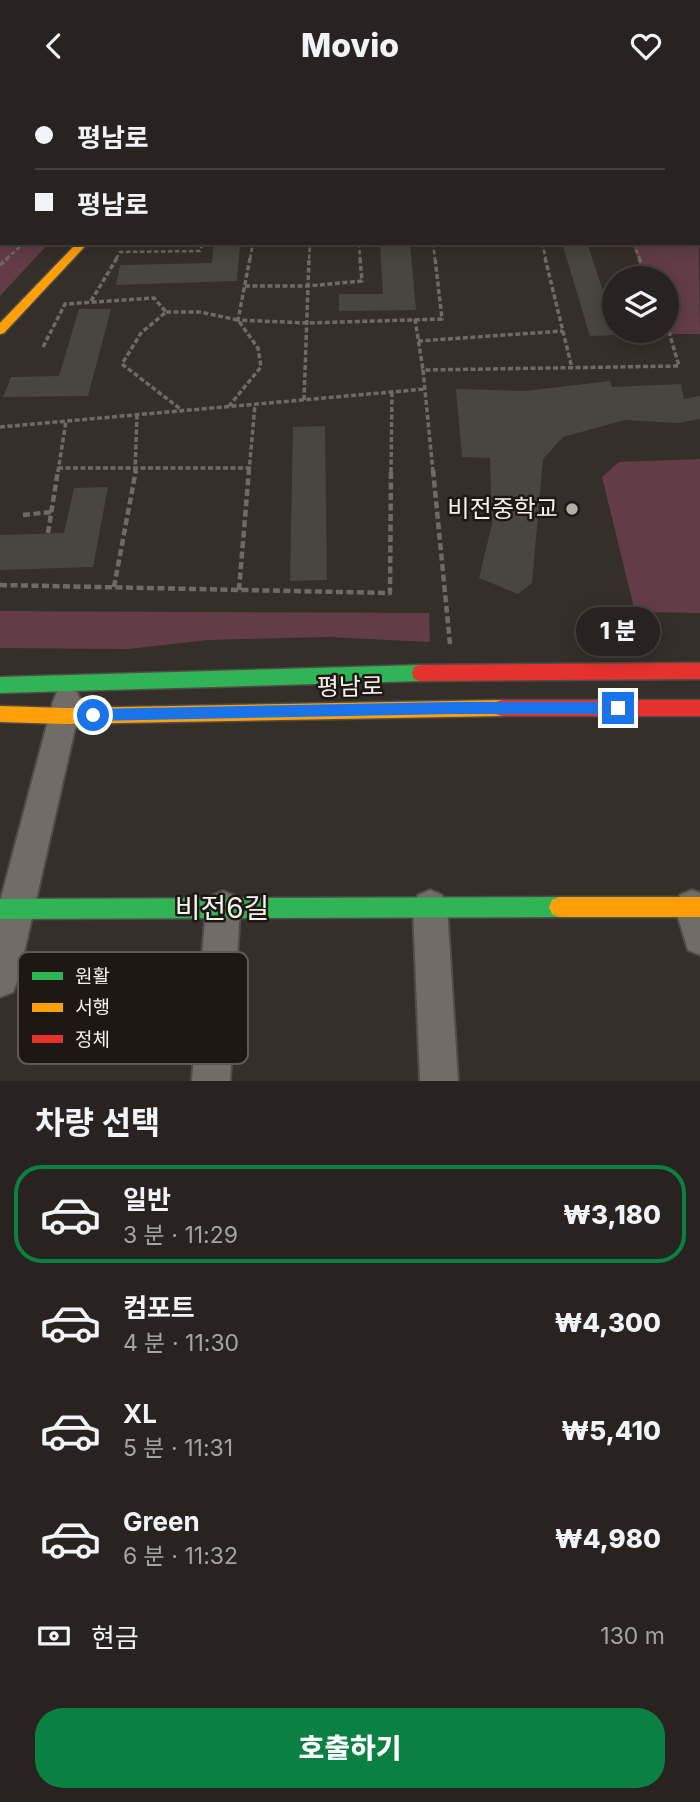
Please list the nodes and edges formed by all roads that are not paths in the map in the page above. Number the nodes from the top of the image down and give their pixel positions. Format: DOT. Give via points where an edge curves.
graph roads {
  1 [pos="81,245"];
  2 [pos="0,330"];
  3 [pos="700,671"];
  4 [pos="71,683"];
  5 [pos="0,685"];
  6 [pos="700,708"];
  7 [pos="0,713"];
  8 [pos="65,716"];
  9 [pos="430,907"];
  10 [pos="223,908"];
  11 [pos="7,909"];
  12 [pos="697,917"];
  13 [pos="220,952"];
  14 [pos="0,979"];
  15 [pos="439,1081"];
  1 -- 2 [label="street"];
  3 -- 4 [label="street" via="452,672"];
  4 -- 5 [label="street"];
  4 -- 8 [label="street"];
  6 -- 8 [label="street, 평남로"];
  7 -- 8 [label="street, 평남로"];
  8 -- 11 [label="street"];
  9 -- 10 [label="street, 비전6길"];
  9 -- 12 [label="street, 비전6길"];
  9 -- 15 [label="street"];
  10 -- 11 [label="street, 비전6길"];
  10 -- 13 [label="street"];
  11 -- 14 [label="street"];
}
